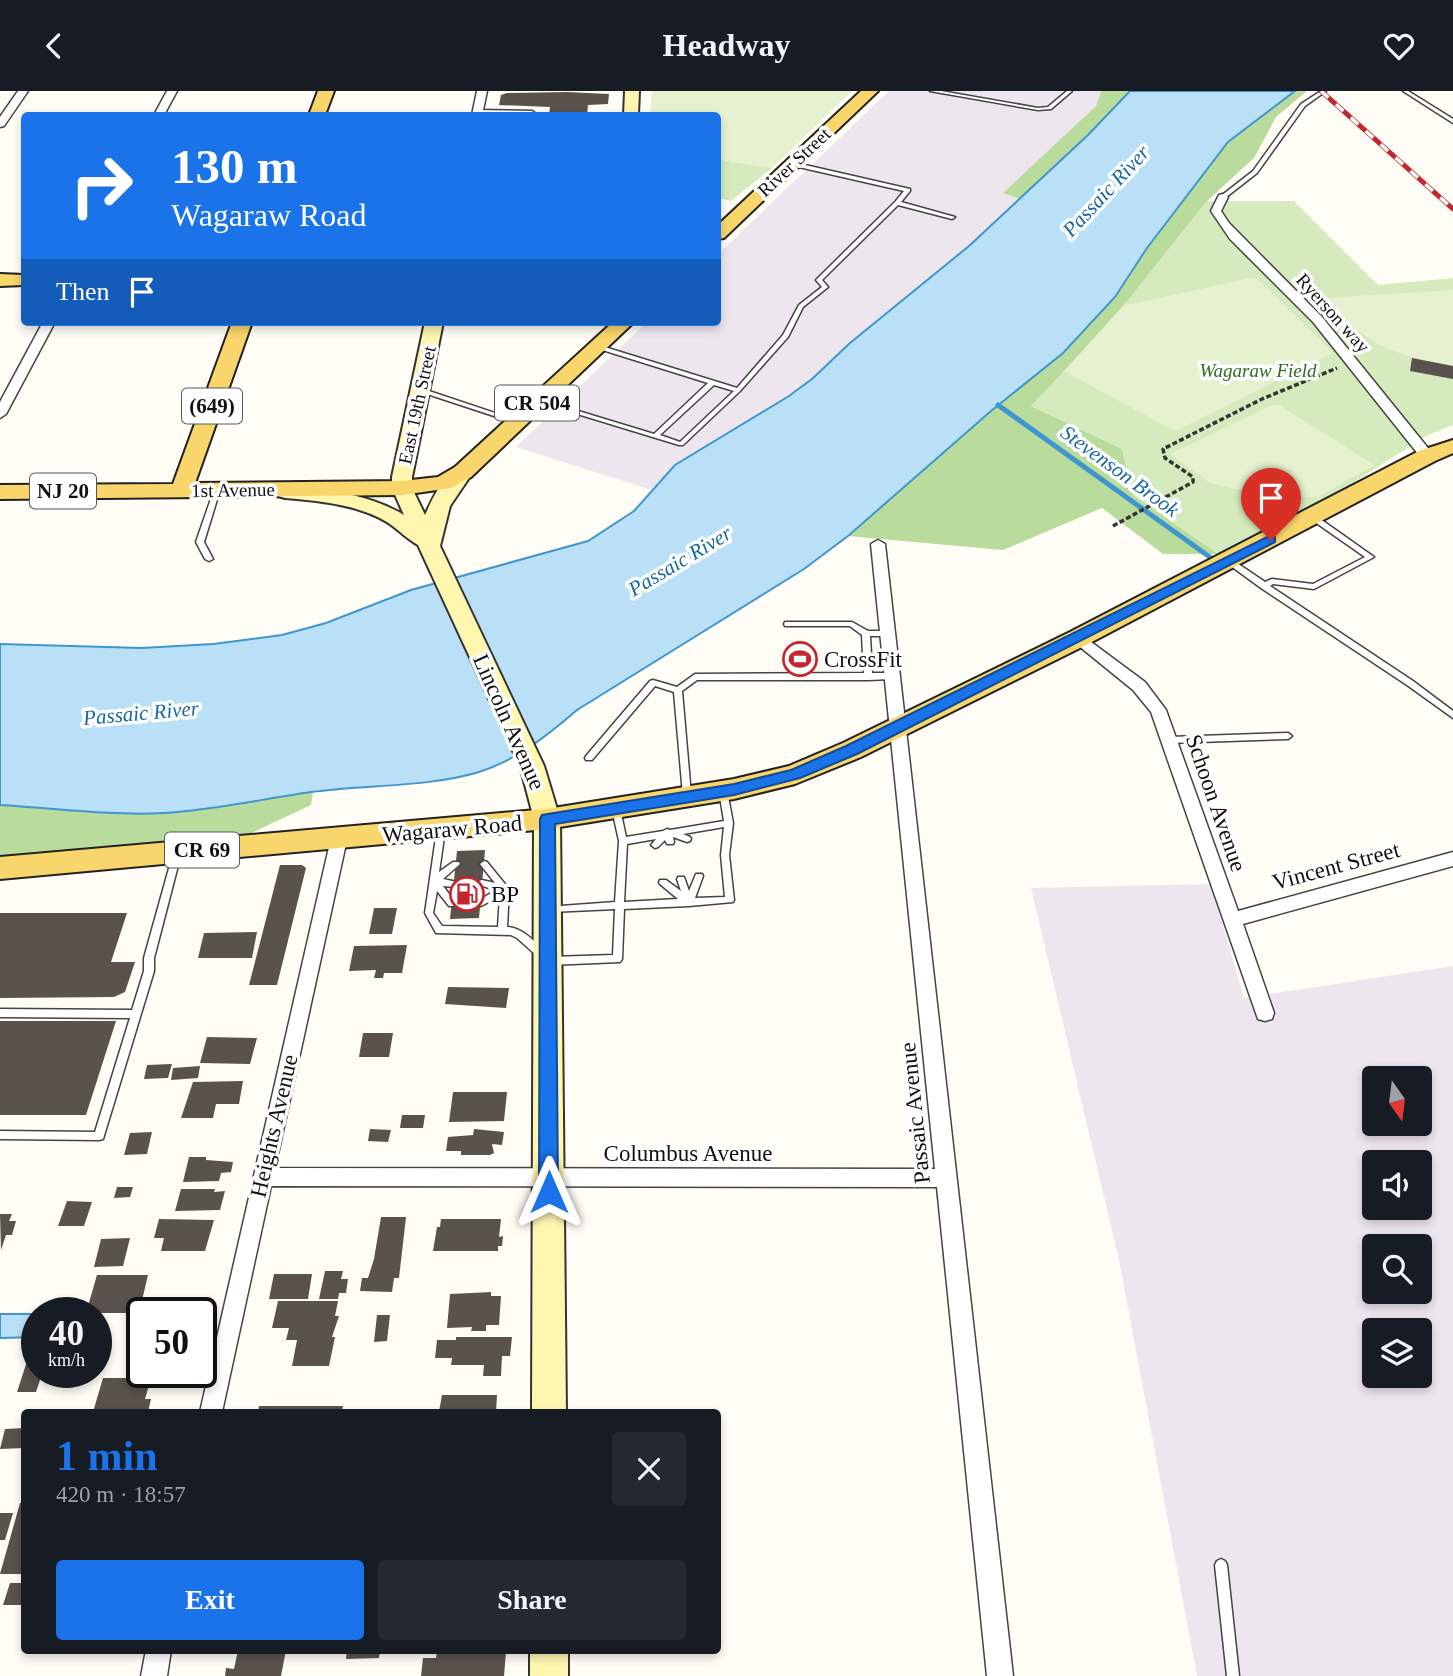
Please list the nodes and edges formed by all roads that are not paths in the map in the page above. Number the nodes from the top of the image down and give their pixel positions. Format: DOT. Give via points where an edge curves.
graph roads {
  1 [pos="23,91"];
  2 [pos="172,91"];
  3 [pos="327,91"];
  4 [pos="482,91"];
  5 [pos="632,91"];
  6 [pos="870,91"];
  7 [pos="932,91"];
  8 [pos="1070,91"];
  9 [pos="1324,91"];
  10 [pos="1405,91"];
  11 [pos="161,112"];
  12 [pos="318,112"];
  13 [pos="477,112"];
  14 [pos="631,112"];
  15 [pos="1453,121"];
  16 [pos="0,124"];
  17 [pos="792,164"];
  18 [pos="1223,197"];
  19 [pos="897,203"];
  20 [pos="952,217"];
  21 [pos="721,231"];
  22 [pos="0,280"];
  23 [pos="21,280"];
  24 [pos="47,326"];
  25 [pos="241,326"];
  26 [pos="433,326"];
  27 [pos="613,331"];
  28 [pos="713,382"];
  29 [pos="420,390"];
  30 [pos="738,390"];
  31 [pos="540,401"];
  32 [pos="0,414"];
  33 [pos="517,422"];
  34 [pos="654,436"];
  35 [pos="1453,446"];
  36 [pos="1427,456"];
  37 [pos="463,472"];
  38 [pos="402,488"];
  39 [pos="251,489"];
  40 [pos="182,490"];
  41 [pos="217,490"];
  42 [pos="0,492"];
  43 [pos="1314,518"];
  44 [pos="878,544"];
  45 [pos="429,546"];
  46 [pos="209,559"];
  47 [pos="1228,561"];
  48 [pos="1264,586"];
  49 [pos="788,624"];
  50 [pos="887,633"];
  51 [pos="866,634"];
  52 [pos="1079,638"];
  53 [pos="868,677"];
  54 [pos="892,677"];
  55 [pos="678,689"];
  56 [pos="1453,715"];
  57 [pos="897,727"];
  58 [pos="1288,736"];
  59 [pos="1170,740"];
  60 [pos="589,758"];
  61 [pos="723,791"];
  62 [pos="687,797"];
  63 [pos="616,809"];
  64 [pos="547,819"];
  65 [pos="729,823"];
  66 [pos="441,830"];
  67 [pos="669,837"];
  68 [pos="338,839"];
  69 [pos="687,839"];
  70 [pos="624,841"];
  71 [pos="655,845"];
  72 [pos="177,852"];
  73 [pos="1453,859"];
  74 [pos="456,864"];
  75 [pos="484,864"];
  76 [pos="0,869"];
  77 [pos="699,876"];
  78 [pos="681,879"];
  79 [pos="434,881"];
  80 [pos="663,882"];
  81 [pos="482,883"];
  82 [pos="454,884"];
  83 [pos="505,889"];
  84 [pos="689,903"];
  85 [pos="452,904"];
  86 [pos="481,904"];
  87 [pos="619,907"];
  88 [pos="548,909"];
  89 [pos="1232,920"];
  90 [pos="502,931"];
  91 [pos="549,961"];
  92 [pos="0,1013"];
  93 [pos="1265,1013"];
  94 [pos="136,1014"];
  95 [pos="0,1135"];
  96 [pos="262,1177"];
  97 [pos="549,1177"];
  98 [pos="946,1178"];
  99 [pos="212,1409"];
  100 [pos="549,1409"];
  101 [pos="1221,1565"];
  102 [pos="158,1654"];
  103 [pos="549,1654"];
  104 [pos="154,1676"];
  105 [pos="550,1676"];
  106 [pos="1000,1676"];
  107 [pos="1233,1676"];
  1 -- 16 [label="street"];
  2 -- 11 [label="street"];
  3 -- 12 [label="main road"];
  4 -- 13 [label="street"];
  5 -- 14 [label="main road"];
  6 -- 17 [label="main road, River Street"];
  7 -- 8 [label="lane" via="1038,109 1049,108"];
  9 -- 18 [label="lane" via="1303,105 1255,172"];
  10 -- 15 [label="lane"];
  17 -- 19 [label="lane" via="908,190"];
  17 -- 21 [label="main road, River Street"];
  18 -- 36 [label="street, Ryerson way" via="1216,211 1223,225 1290,288"];
  19 -- 20 [label="lane"];
  19 -- 30 [label="lane" via="818,280 825,287 801,306 786,336"];
  22 -- 23 [label="main road"];
  24 -- 32 [label="street"];
  25 -- 40 [label="main road, (649)"];
  26 -- 29 [label="main road, East 19th Street"];
  27 -- 28 [label="lane"];
  27 -- 31 [label="main road, CR 504"];
  28 -- 30 [label="lane"];
  28 -- 34 [label="lane"];
  29 -- 33 [label="lane"];
  29 -- 38 [label="main road, East 19th Street"];
  30 -- 34 [label="lane" via="681,444"];
  31 -- 33 [label="main road, CR 504"];
  31 -- 34 [label="lane"];
  33 -- 37 [label="main road, CR 504"];
  35 -- 36 [label="main road, Wagaraw Road"];
  36 -- 43 [label="main road, Wagaraw Road"];
  37 -- 38 [label="main road, 1st Avenue" via="443,483"];
  37 -- 45 [label="main road, CR 504" via="434,515"];
  38 -- 39 [label="main road, 1st Avenue"];
  38 -- 45 [label="main road, Lincoln Avenue"];
  39 -- 41 [label="main road, 1st Avenue / NJ 20"];
  39 -- 45 [label="main road" via="370,506 402,522"];
  40 -- 41 [label="main road, 1st Avenue / NJ 20"];
  40 -- 42 [label="main road, 1st Avenue / NJ 20"];
  41 -- 46 [label="lane" via="200,542"];
  43 -- 47 [label="main road, Wagaraw Road"];
  43 -- 48 [label="lane" via="1370,557 1314,587 1272,581"];
  44 -- 50 [label="street, Passaic Avenue"];
  45 -- 64 [label="main road, Lincoln Avenue" via="532,766"];
  47 -- 48 [label="lane"];
  47 -- 52 [label="main road, Wagaraw Road"];
  48 -- 56 [label="lane"];
  49 -- 51 [label="lane" via="852,624"];
  50 -- 51 [label="lane"];
  50 -- 54 [label="street, Passaic Avenue"];
  51 -- 53 [label="lane"];
  52 -- 57 [label="main road, Wagaraw Road"];
  52 -- 59 [label="street, Schoon Avenue" via="1151,698"];
  53 -- 54 [label="lane"];
  53 -- 55 [label="lane" via="695,677"];
  54 -- 57 [label="street, Passaic Avenue"];
  55 -- 60 [label="lane" via="653,683"];
  55 -- 62 [label="lane"];
  57 -- 61 [label="main road, Wagaraw Road" via="795,774"];
  57 -- 98 [label="street, Passaic Avenue"];
  58 -- 59 [label="lane"];
  59 -- 89 [label="street, Schoon Avenue"];
  61 -- 62 [label="main road, Wagaraw Road"];
  61 -- 65 [label="lane"];
  62 -- 63 [label="main road, Wagaraw Road"];
  63 -- 64 [label="main road, Wagaraw Road"];
  63 -- 70 [label="lane"];
  64 -- 66 [label="main road, Wagaraw Road / CR 69"];
  64 -- 88 [label="main road, Lincoln Avenue"];
  65 -- 67 [label="lane"];
  65 -- 84 [label="lane" via="725,855 730,900"];
  66 -- 68 [label="main road, Wagaraw Road / CR 69"];
  66 -- 79 [label="lane"];
  67 -- 69 [label="lane"];
  67 -- 70 [label="lane"];
  67 -- 71 [label="lane"];
  68 -- 72 [label="main road, Wagaraw Road / CR 69"];
  68 -- 96 [label="street, Heights Avenue"];
  70 -- 87 [label="lane"];
  72 -- 76 [label="main road, Wagaraw Road / CR 69"];
  72 -- 94 [label="lane"];
  73 -- 89 [label="street, Vincent Street"];
  74 -- 79 [label="lane"];
  75 -- 83 [label="lane"];
  77 -- 84 [label="lane"];
  78 -- 84 [label="lane"];
  79 -- 82 [label="lane"];
  79 -- 85 [label="lane"];
  79 -- 90 [label="lane" via="429,913 439,930"];
  80 -- 84 [label="lane"];
  81 -- 83 [label="lane"];
  83 -- 86 [label="lane"];
  83 -- 90 [label="lane"];
  84 -- 87 [label="lane"];
  87 -- 88 [label="lane"];
  87 -- 91 [label="lane" via="617,959"];
  88 -- 91 [label="main road, Lincoln Avenue"];
  89 -- 93 [label="street, Schoon Avenue"];
  90 -- 91 [label="lane" via="520,935"];
  91 -- 97 [label="main road, Lincoln Avenue"];
  92 -- 94 [label="lane"];
  94 -- 95 [label="lane" via="99,1136"];
  96 -- 97 [label="street, Columbus Avenue"];
  96 -- 99 [label="street, Heights Avenue"];
  97 -- 98 [label="street, Columbus Avenue"];
  97 -- 100 [label="main road, Lincoln Avenue"];
  98 -- 106 [label="street, Passaic Avenue"];
  101 -- 107 [label="lane"];
  102 -- 104 [label="street"];
  103 -- 105 [label="main road"];
}
